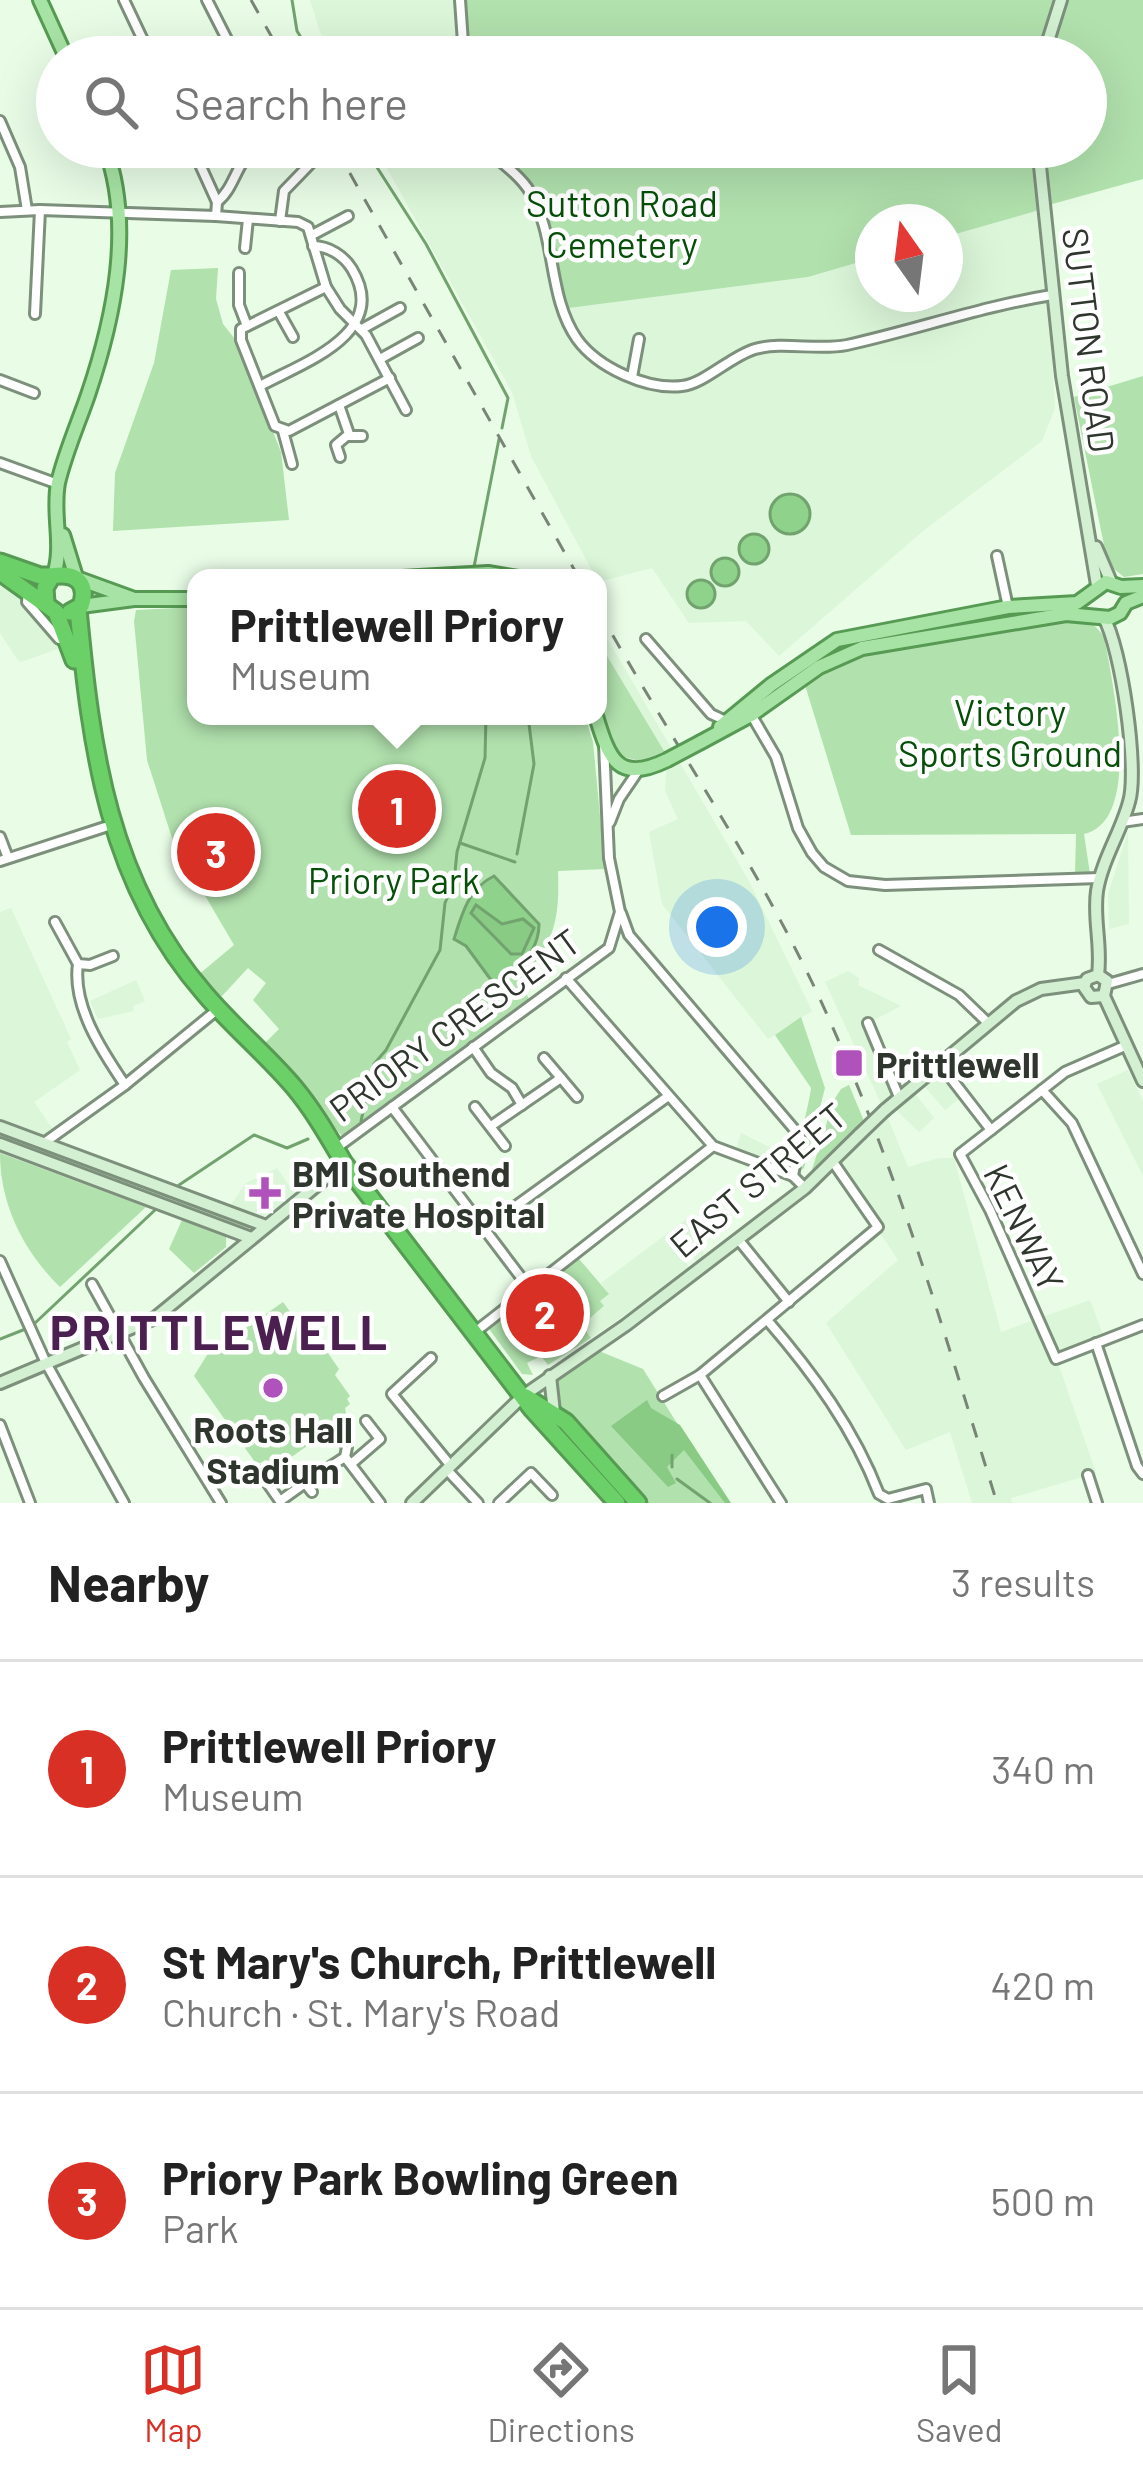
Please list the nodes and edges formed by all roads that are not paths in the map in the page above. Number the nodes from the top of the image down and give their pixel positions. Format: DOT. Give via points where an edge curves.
graph roads {
  1 [pos="40,0"];
  2 [pos="124,0"];
  3 [pos="207,0"];
  4 [pos="460,0"];
  5 [pos="1061,0"];
  6 [pos="56,36"];
  7 [pos="141,36"];
  8 [pos="225,36"];
  9 [pos="463,36"];
  10 [pos="1050,36"];
  11 [pos="0,122"];
  12 [pos="110,168"];
  13 [pos="202,168"];
  14 [pos="239,168"];
  15 [pos="306,168"];
  16 [pos="506,168"];
  17 [pos="1040,168"];
  18 [pos="217,202"];
  19 [pos="27,210"];
  20 [pos="40,210"];
  21 [pos="0,212"];
  22 [pos="120,212"];
  23 [pos="216,216"];
  24 [pos="348,216"];
  25 [pos="248,219"];
  26 [pos="280,221"];
  27 [pos="313,241"];
  28 [pos="245,248"];
  29 [pos="239,273"];
  30 [pos="326,287"];
  31 [pos="1052,295"];
  32 [pos="400,308"];
  33 [pos="279,312"];
  34 [pos="35,314"];
  35 [pos="247,326"];
  36 [pos="358,326"];
  37 [pos="292,337"];
  38 [pos="418,338"];
  39 [pos="639,340"];
  40 [pos="380,359"];
  41 [pos="632,377"];
  42 [pos="390,378"];
  43 [pos="0,380"];
  44 [pos="260,386"];
  45 [pos="34,393"];
  46 [pos="339,405"];
  47 [pos="406,410"];
  48 [pos="283,431"];
  49 [pos="348,436"];
  50 [pos="362,436"];
  51 [pos="340,457"];
  52 [pos="0,463"];
  53 [pos="292,464"];
  54 [pos="58,484"];
  55 [pos="60,528"];
  56 [pos="998,556"];
  57 [pos="0,562"];
  58 [pos="0,572"];
  59 [pos="53,576"];
  60 [pos="78,578"];
  61 [pos="1143,586"];
  62 [pos="1105,587"];
  63 [pos="29,590"];
  64 [pos="1143,596"];
  65 [pos="187,598"];
  66 [pos="134,599"];
  67 [pos="51,607"];
  68 [pos="1008,607"];
  69 [pos="79,608"];
  70 [pos="1123,608"];
  71 [pos="1101,616"];
  72 [pos="646,639"];
  73 [pos="66,640"];
  74 [pos="1118,666"];
  75 [pos="711,714"];
  76 [pos="751,715"];
  77 [pos="1143,716"];
  78 [pos="726,721"];
  79 [pos="1126,722"];
  80 [pos="599,725"];
  81 [pos="716,733"];
  82 [pos="604,742"];
  83 [pos="638,771"];
  84 [pos="1143,819"];
  85 [pos="1122,822"];
  86 [pos="105,827"];
  87 [pos="608,830"];
  88 [pos="0,837"];
  89 [pos="4,860"];
  90 [pos="1100,878"];
  91 [pos="620,912"];
  92 [pos="55,922"];
  93 [pos="629,935"];
  94 [pos="609,948"];
  95 [pos="879,950"];
  96 [pos="113,956"];
  97 [pos="78,964"];
  98 [pos="1143,974"];
  99 [pos="566,978"];
  100 [pos="1103,985"];
  101 [pos="1086,988"];
  102 [pos="212,1014"];
  103 [pos="987,1022"];
  104 [pos="868,1023"];
  105 [pos="1127,1045"];
  106 [pos="473,1047"];
  107 [pos="544,1058"];
  108 [pos="938,1062"];
  109 [pos="560,1078"];
  110 [pos="1143,1081"];
  111 [pos="125,1085"];
  112 [pos="1042,1090"];
  113 [pos="577,1097"];
  114 [pos="667,1097"];
  115 [pos="899,1097"];
  116 [pos="522,1105"];
  117 [pos="392,1107"];
  118 [pos="476,1108"];
  119 [pos="491,1126"];
  120 [pos="0,1127"];
  121 [pos="991,1130"];
  122 [pos="62,1131"];
  123 [pos="44,1143"];
  124 [pos="0,1144"];
  125 [pos="505,1146"];
  126 [pos="713,1146"];
  127 [pos="65,1151"];
  128 [pos="338,1152"];
  129 [pos="833,1162"];
  130 [pos="793,1176"];
  131 [pos="805,1188"];
  132 [pos="266,1226"];
  133 [pos="484,1228"];
  134 [pos="237,1233"];
  135 [pos="250,1238"];
  136 [pos="738,1239"];
  137 [pos="239,1248"];
  138 [pos="0,1261"];
  139 [pos="1143,1274"];
  140 [pos="3,1276"];
  141 [pos="92,1284"];
  142 [pos="530,1288"];
  143 [pos="789,1302"];
  144 [pos="767,1321"];
  145 [pos="1143,1324"];
  146 [pos="475,1332"];
  147 [pos="118,1333"];
  148 [pos="1096,1343"];
  149 [pos="431,1358"];
  150 [pos="46,1363"];
  151 [pos="550,1376"];
  152 [pos="700,1376"];
  153 [pos="0,1383"];
  154 [pos="523,1396"];
  155 [pos="663,1396"];
  156 [pos="554,1412"];
  157 [pos="366,1421"];
  158 [pos="0,1425"];
  159 [pos="337,1432"];
  160 [pos="348,1460"];
  161 [pos="450,1469"];
  162 [pos="259,1471"];
  163 [pos="1143,1474"];
  164 [pos="1088,1475"];
  165 [pos="552,1495"];
  166 [pos="30,1503"];
  167 [pos="124,1503"];
  168 [pos="221,1503"];
  169 [pos="380,1503"];
  170 [pos="412,1503"];
  171 [pos="478,1503"];
  172 [pos="499,1503"];
  173 [pos="617,1503"];
  174 [pos="638,1503"];
  175 [pos="781,1503"];
  176 [pos="929,1503"];
  177 [pos="1097,1503"];
  1 -- 6 [label="main road"];
  2 -- 7 [label="street"];
  3 -- 8 [label="street"];
  4 -- 9 [label="street"];
  5 -- 10 [label="street"];
  11 -- 19 [label="street"];
  12 -- 22 [label="main road"];
  13 -- 18 [label="street"];
  14 -- 18 [label="street"];
  15 -- 26 [label="street" via="284,191"];
  16 -- 41 [label="street" via="530,190 561,309 580,344"];
  17 -- 31 [label="street, SUTTON ROAD"];
  18 -- 23 [label="street"];
  19 -- 20 [label="street"];
  19 -- 21 [label="street"];
  20 -- 22 [label="street"];
  20 -- 34 [label="street"];
  22 -- 23 [label="street"];
  22 -- 54 [label="main road" via="104,338"];
  23 -- 25 [label="street"];
  24 -- 27 [label="street"];
  25 -- 26 [label="street"];
  25 -- 28 [label="street"];
  26 -- 27 [label="street" via="304,224"];
  27 -- 30 [label="street"];
  27 -- 36 [label="street" via="354,273 362,296"];
  29 -- 35 [label="street"];
  30 -- 33 [label="street"];
  30 -- 36 [label="street"];
  31 -- 41 [label="street" via="842,346 760,347 680,387"];
  31 -- 62 [label="street, SUTTON ROAD" via="1075,464"];
  32 -- 36 [label="street"];
  33 -- 35 [label="street"];
  33 -- 37 [label="street"];
  35 -- 44 [label="street" via="240,336"];
  36 -- 40 [label="street"];
  36 -- 44 [label="street"];
  38 -- 40 [label="street"];
  39 -- 41 [label="street"];
  40 -- 42 [label="street"];
  42 -- 46 [label="street"];
  42 -- 47 [label="street"];
  43 -- 45 [label="street"];
  44 -- 48 [label="street"];
  46 -- 48 [label="street"];
  46 -- 49 [label="street"];
  48 -- 53 [label="street"];
  49 -- 50 [label="street"];
  49 -- 51 [label="street" via="336,445"];
  52 -- 54 [label="street"];
  54 -- 55 [label="main road"];
  55 -- 59 [label="main road"];
  55 -- 60 [label="main road"];
  56 -- 68 [label="street"];
  57 -- 59 [label="highway"];
  58 -- 63 [label="highway"];
  59 -- 60 [label="highway"];
  59 -- 67 [label="highway" via="45,588"];
  60 -- 66 [label="main road"];
  60 -- 69 [label="highway"];
  61 -- 62 [label="main road"];
  62 -- 68 [label="main road" via="1077,603"];
  62 -- 70 [label="main road"];
  62 -- 71 [label="main road" via="1091,605"];
  63 -- 67 [label="highway"];
  63 -- 73 [label="street" via="27,602"];
  64 -- 70 [label="main road"];
  65 -- 66 [label="main road"];
  66 -- 69 [label="main road"];
  67 -- 69 [label="highway"];
  67 -- 73 [label="highway"];
  68 -- 78 [label="main road" via="837,640"];
  69 -- 128 [label="highway" via="87,719 134,878 190,976 296,1089"];
  70 -- 71 [label="main road"];
  70 -- 74 [label="street"];
  71 -- 74 [label="street"];
  71 -- 76 [label="main road" via="1066,614 862,648"];
  72 -- 75 [label="street"];
  73 -- 86 [label="highway"];
  74 -- 79 [label="street"];
  75 -- 78 [label="street"];
  75 -- 81 [label="street"];
  76 -- 81 [label="main road"];
  76 -- 90 [label="street" via="812,853 848,881"];
  77 -- 79 [label="street"];
  78 -- 81 [label="main road"];
  79 -- 85 [label="street" via="1133,783"];
  80 -- 82 [label="main road, PRIORY CRESCENT"];
  81 -- 83 [label="main road, bridge"];
  82 -- 83 [label="main road" via="616,764"];
  82 -- 87 [label="street, PRIORY CRESCENT"];
  83 -- 87 [label="street"];
  84 -- 85 [label="street"];
  85 -- 90 [label="street"];
  86 -- 89 [label="street"];
  86 -- 102 [label="highway" via="158,941"];
  87 -- 91 [label="street, PRIORY CRESCENT"];
  88 -- 89 [label="street"];
  90 -- 100 [label="street"];
  91 -- 93 [label="street"];
  91 -- 94 [label="street, PRIORY CRESCENT"];
  92 -- 97 [label="street"];
  93 -- 94 [label="street, PRIORY CRESCENT"];
  93 -- 130 [label="street" via="800,1136"];
  94 -- 99 [label="street, PRIORY CRESCENT"];
  95 -- 103 [label="street" via="959,995"];
  96 -- 97 [label="street"];
  97 -- 111 [label="street" via="79,998"];
  98 -- 100 [label="street"];
  99 -- 106 [label="street, PRIORY CRESCENT"];
  99 -- 114 [label="street"];
  100 -- 101 [label="street"];
  100 -- 101 [label="street" via="1095,998"];
  100 -- 105 [label="street"];
  101 -- 103 [label="street, EAST STREET" via="1030,994"];
  102 -- 111 [label="street"];
  102 -- 128 [label="highway"];
  103 -- 108 [label="street, EAST STREET"];
  104 -- 115 [label="street"];
  105 -- 110 [label="street"];
  105 -- 112 [label="street"];
  106 -- 116 [label="street"];
  106 -- 117 [label="street, PRIORY CRESCENT"];
  107 -- 109 [label="street"];
  108 -- 115 [label="street, EAST STREET"];
  108 -- 121 [label="street"];
  109 -- 113 [label="street"];
  109 -- 116 [label="street"];
  111 -- 122 [label="street"];
  112 -- 121 [label="street"];
  112 -- 139 [label="street" via="1072,1124"];
  114 -- 126 [label="street"];
  114 -- 133 [label="street"];
  115 -- 129 [label="street, EAST STREET, bridge"];
  116 -- 119 [label="street"];
  117 -- 128 [label="street, PRIORY CRESCENT"];
  117 -- 133 [label="street"];
  118 -- 119 [label="street"];
  119 -- 125 [label="street"];
  120 -- 123 [label="street"];
  121 -- 148 [label="street, KENWAY" via="960,1154 1057,1359"];
  122 -- 123 [label="street"];
  122 -- 127 [label="street"];
  123 -- 127 [label="street"];
  124 -- 134 [label="street"];
  126 -- 130 [label="street"];
  126 -- 142 [label="street"];
  127 -- 132 [label="street"];
  128 -- 132 [label="street"];
  128 -- 146 [label="highway"];
  129 -- 131 [label="street, EAST STREET"];
  129 -- 143 [label="street" via="878,1228"];
  130 -- 131 [label="street"];
  131 -- 136 [label="street, EAST STREET"];
  132 -- 135 [label="street"];
  133 -- 142 [label="street"];
  134 -- 135 [label="street"];
  134 -- 137 [label="street"];
  135 -- 137 [label="street"];
  136 -- 143 [label="street"];
  136 -- 151 [label="street, EAST STREET"];
  137 -- 147 [label="street" via="155,1318"];
  138 -- 140 [label="street"];
  140 -- 150 [label="street"];
  141 -- 147 [label="street"];
  142 -- 146 [label="street"];
  143 -- 144 [label="street"];
  144 -- 152 [label="street"];
  144 -- 176 [label="street" via="861,1448 878,1494 926,1489"];
  145 -- 148 [label="street"];
  146 -- 154 [label="highway"];
  147 -- 150 [label="street"];
  147 -- 168 [label="street"];
  148 -- 163 [label="street"];
  149 -- 161 [label="street" via="392,1394"];
  150 -- 153 [label="street"];
  150 -- 167 [label="street"];
  151 -- 154 [label="street, EAST STREET"];
  151 -- 156 [label="street"];
  152 -- 155 [label="street"];
  152 -- 175 [label="street"];
  154 -- 156 [label="highway"];
  154 -- 161 [label="street, EAST STREET"];
  154 -- 173 [label="highway"];
  156 -- 174 [label="highway"];
  157 -- 160 [label="street" via="380,1439"];
  158 -- 166 [label="street"];
  159 -- 160 [label="street"];
  160 -- 162 [label="street" via="280,1501"];
  160 -- 169 [label="street"];
  161 -- 170 [label="street, EAST STREET"];
  161 -- 171 [label="street"];
  164 -- 177 [label="street"];
  165 -- 172 [label="street" via="531,1473"];
}
